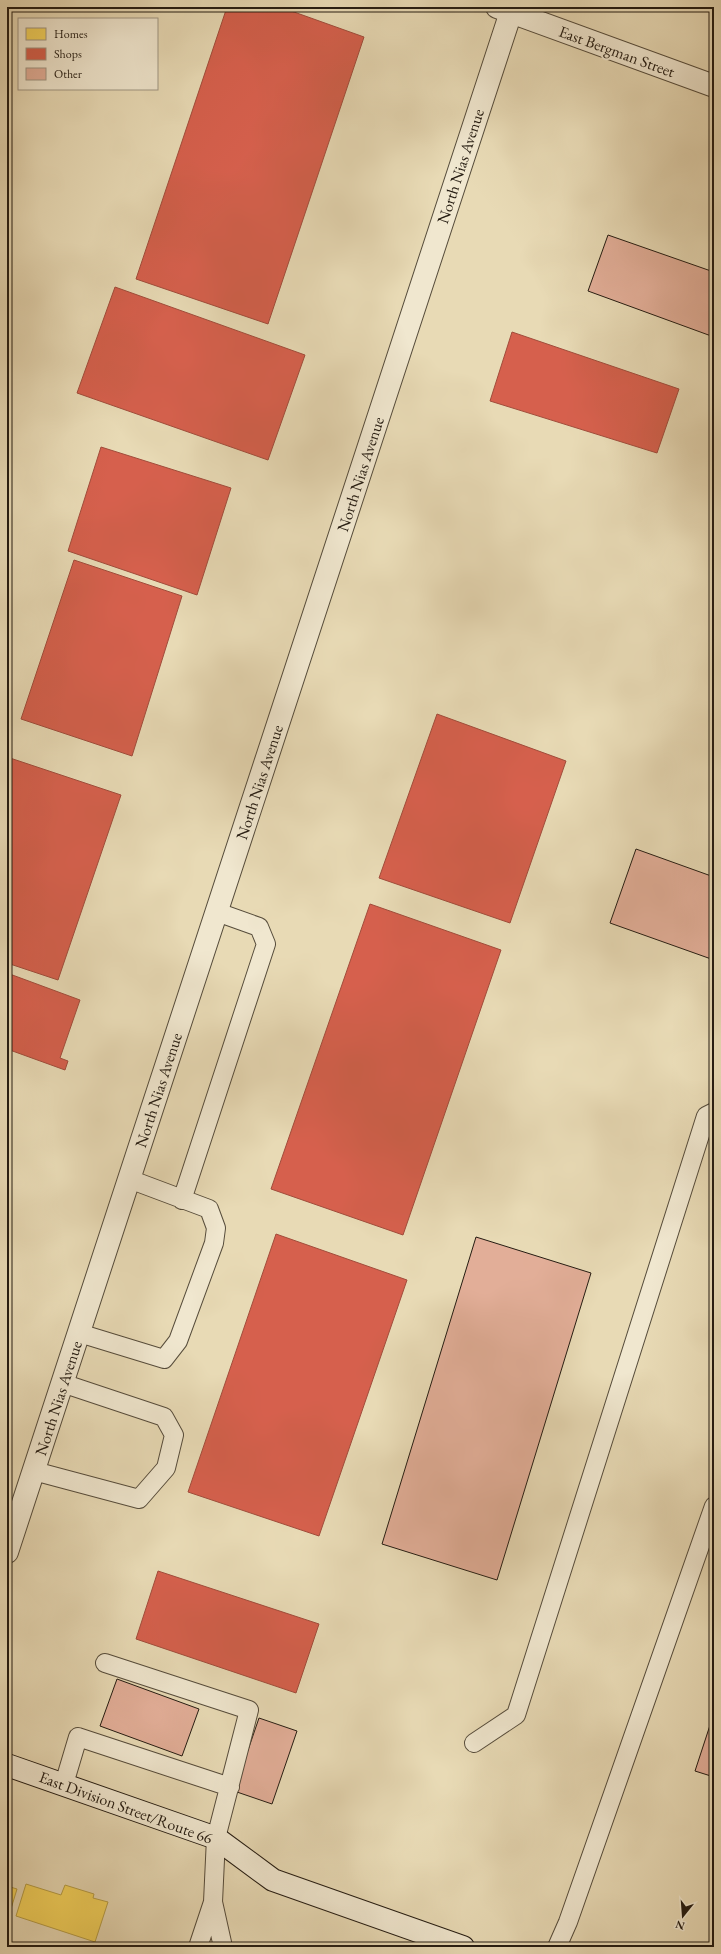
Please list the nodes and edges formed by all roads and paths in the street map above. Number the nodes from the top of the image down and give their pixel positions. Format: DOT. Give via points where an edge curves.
graph roads {
  1 [pos="507,9"];
  2 [pos="714,86"];
  3 [pos="217,912"];
  4 [pos="714,1112"];
  5 [pos="129,1179"];
  6 [pos="182,1200"];
  7 [pos="79,1333"];
  8 [pos="62,1383"];
  9 [pos="34,1471"];
  10 [pos="714,1506"];
  11 [pos="7,1552"];
  12 [pos="105,1663"];
  13 [pos="474,1743"];
  14 [pos="7,1765"];
  15 [pos="64,1784"];
  16 [pos="230,1786"];
  17 [pos="216,1838"];
  18 [pos="213,1902"];
  19 [pos="198,1947"];
  20 [pos="223,1947"];
  21 [pos="463,1947"];
  22 [pos="557,1947"];
  1 -- 2 [label="street, East Bergman Street"];
  1 -- 3 [label="street, North Nias Avenue"];
  3 -- 5 [label="street, North Nias Avenue"];
  3 -- 6 [label="lane" via="259,927 266,944"];
  4 -- 13 [label="lane" via="706,1116 516,1715"];
  5 -- 6 [label="lane"];
  5 -- 7 [label="street, North Nias Avenue"];
  6 -- 7 [label="lane" via="209,1209 216,1228 214,1243 178,1341 164,1359"];
  7 -- 8 [label="street, North Nias Avenue"];
  8 -- 9 [label="street, North Nias Avenue"];
  8 -- 9 [label="lane" via="164,1417 174,1435 166,1468 139,1499"];
  9 -- 11 [label="street, North Nias Avenue"];
  10 -- 22 [label="lane"];
  12 -- 16 [label="lane" via="250,1710"];
  14 -- 15 [label="street, East Division Street/Route 66"];
  15 -- 16 [label="lane" via="78,1737"];
  15 -- 17 [label="street, East Division Street/Route 66"];
  16 -- 17 [label="lane"];
  17 -- 18 [label="lane"];
  17 -- 21 [label="street, East Division Street/Route 66" via="273,1880"];
  18 -- 19 [label="lane"];
  18 -- 20 [label="lane"];
}
